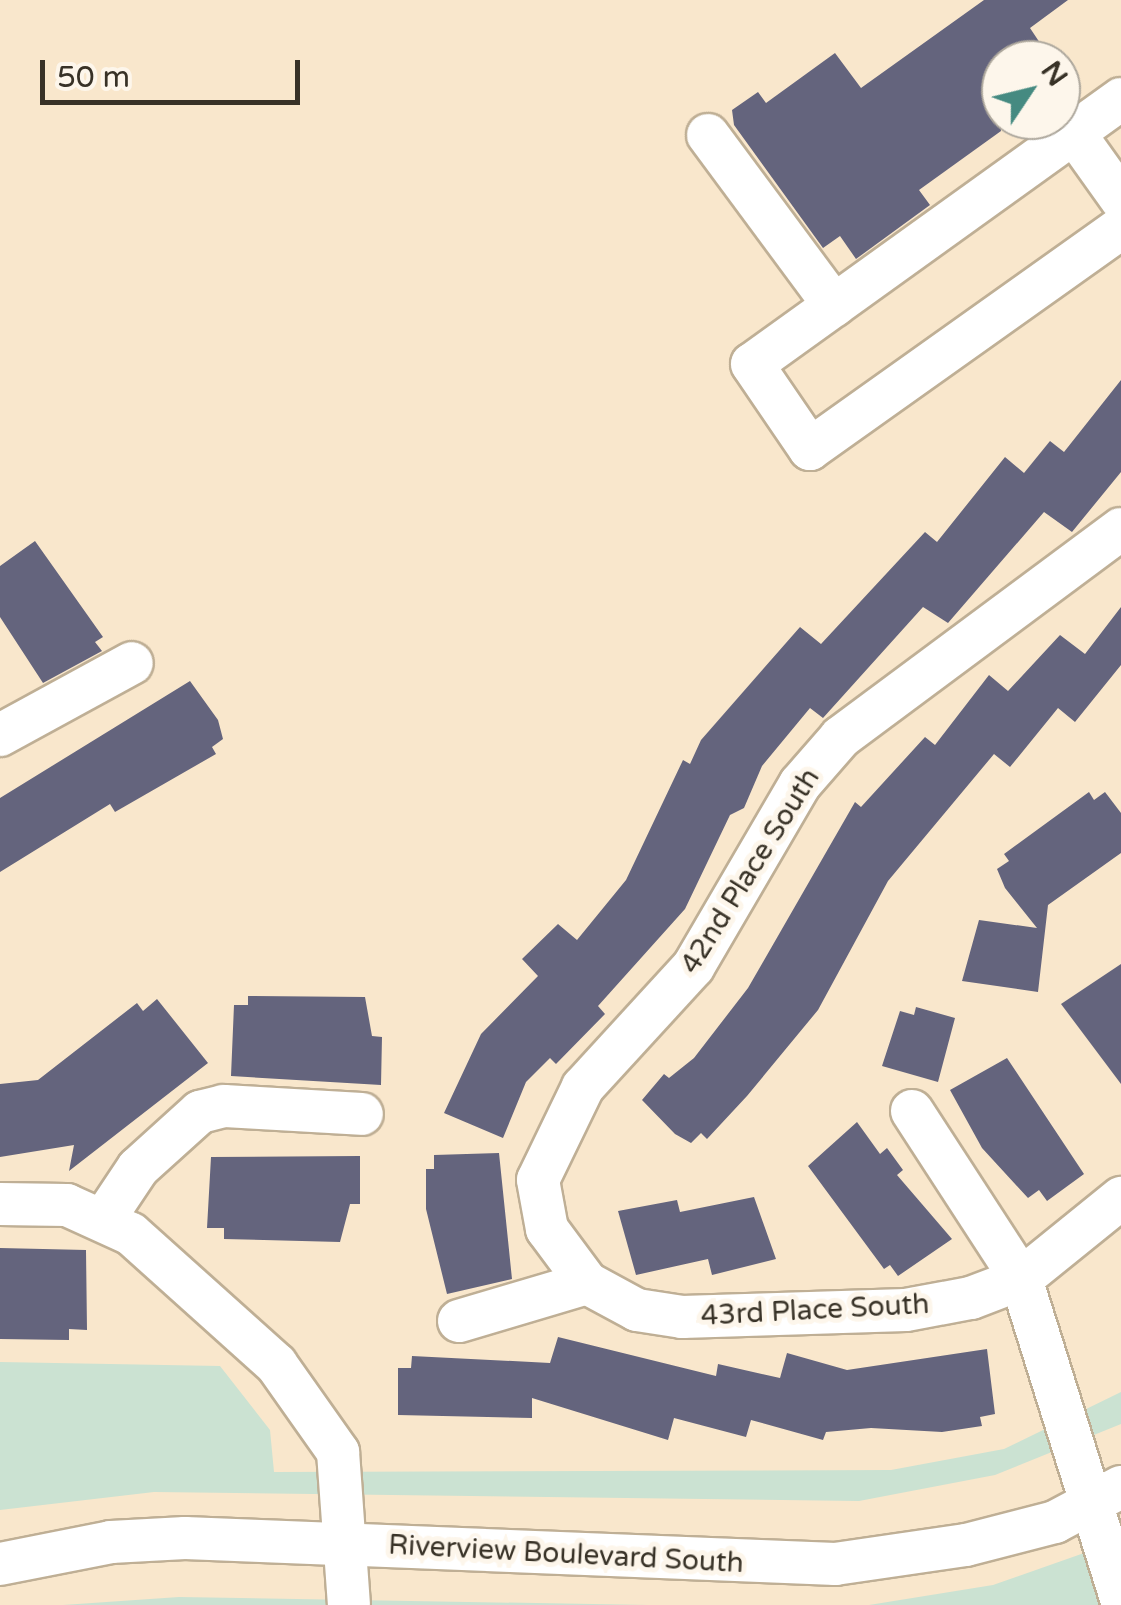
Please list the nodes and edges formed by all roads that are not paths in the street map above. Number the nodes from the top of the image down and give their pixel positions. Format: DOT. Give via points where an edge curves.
graph roads {
  1 [pos="1121,99"];
  2 [pos="1081,127"];
  3 [pos="708,134"];
  4 [pos="1063,140"];
  5 [pos="1080,140"];
  6 [pos="1121,199"];
  7 [pos="1121,228"];
  8 [pos="834,305"];
  9 [pos="1121,530"];
  10 [pos="132,663"];
  11 [pos="8,716"];
  12 [pos="912,1111"];
  13 [pos="362,1114"];
  14 [pos="1121,1198"];
  15 [pos="0,1204"];
  16 [pos="104,1219"];
  17 [pos="560,1250"];
  18 [pos="1021,1279"];
  19 [pos="587,1284"];
  20 [pos="459,1321"];
  21 [pos="1107,1495"];
  22 [pos="347,1544"];
  23 [pos="0,1564"];
  24 [pos="1121,1599"];
  25 [pos="348,1605"];
  1 -- 2 [label="street"];
  3 -- 8 [label="street"];
  4 -- 8 [label="street"];
  5 -- 6 [label="street"];
  7 -- 8 [label="street" via="810,449 752,364"];
  9 -- 17 [label="street, 42nd Place South" via="883,698 800,784 724,923 584,1087 554,1135 538,1180"];
  10 -- 11 [label="street"];
  12 -- 18 [label="street"];
  13 -- 16 [label="street" via="224,1106 200,1112 148,1157"];
  14 -- 18 [label="street, 43rd Place South"];
  15 -- 16 [label="street" via="66,1205"];
  16 -- 22 [label="street" via="189,1279 324,1422 338,1452"];
  17 -- 19 [label="street, 43rd Place South"];
  18 -- 19 [label="street, 43rd Place South" via="906,1310 682,1316 638,1310"];
  18 -- 21 [label="street"];
  19 -- 20 [label="street"];
  21 -- 22 [label="street, Riverview Boulevard South" via="966,1545 835,1564"];
  21 -- 24 [label="street"];
  22 -- 23 [label="street, Riverview Boulevard South" via="148,1540"];
  22 -- 25 [label="street"];
}
